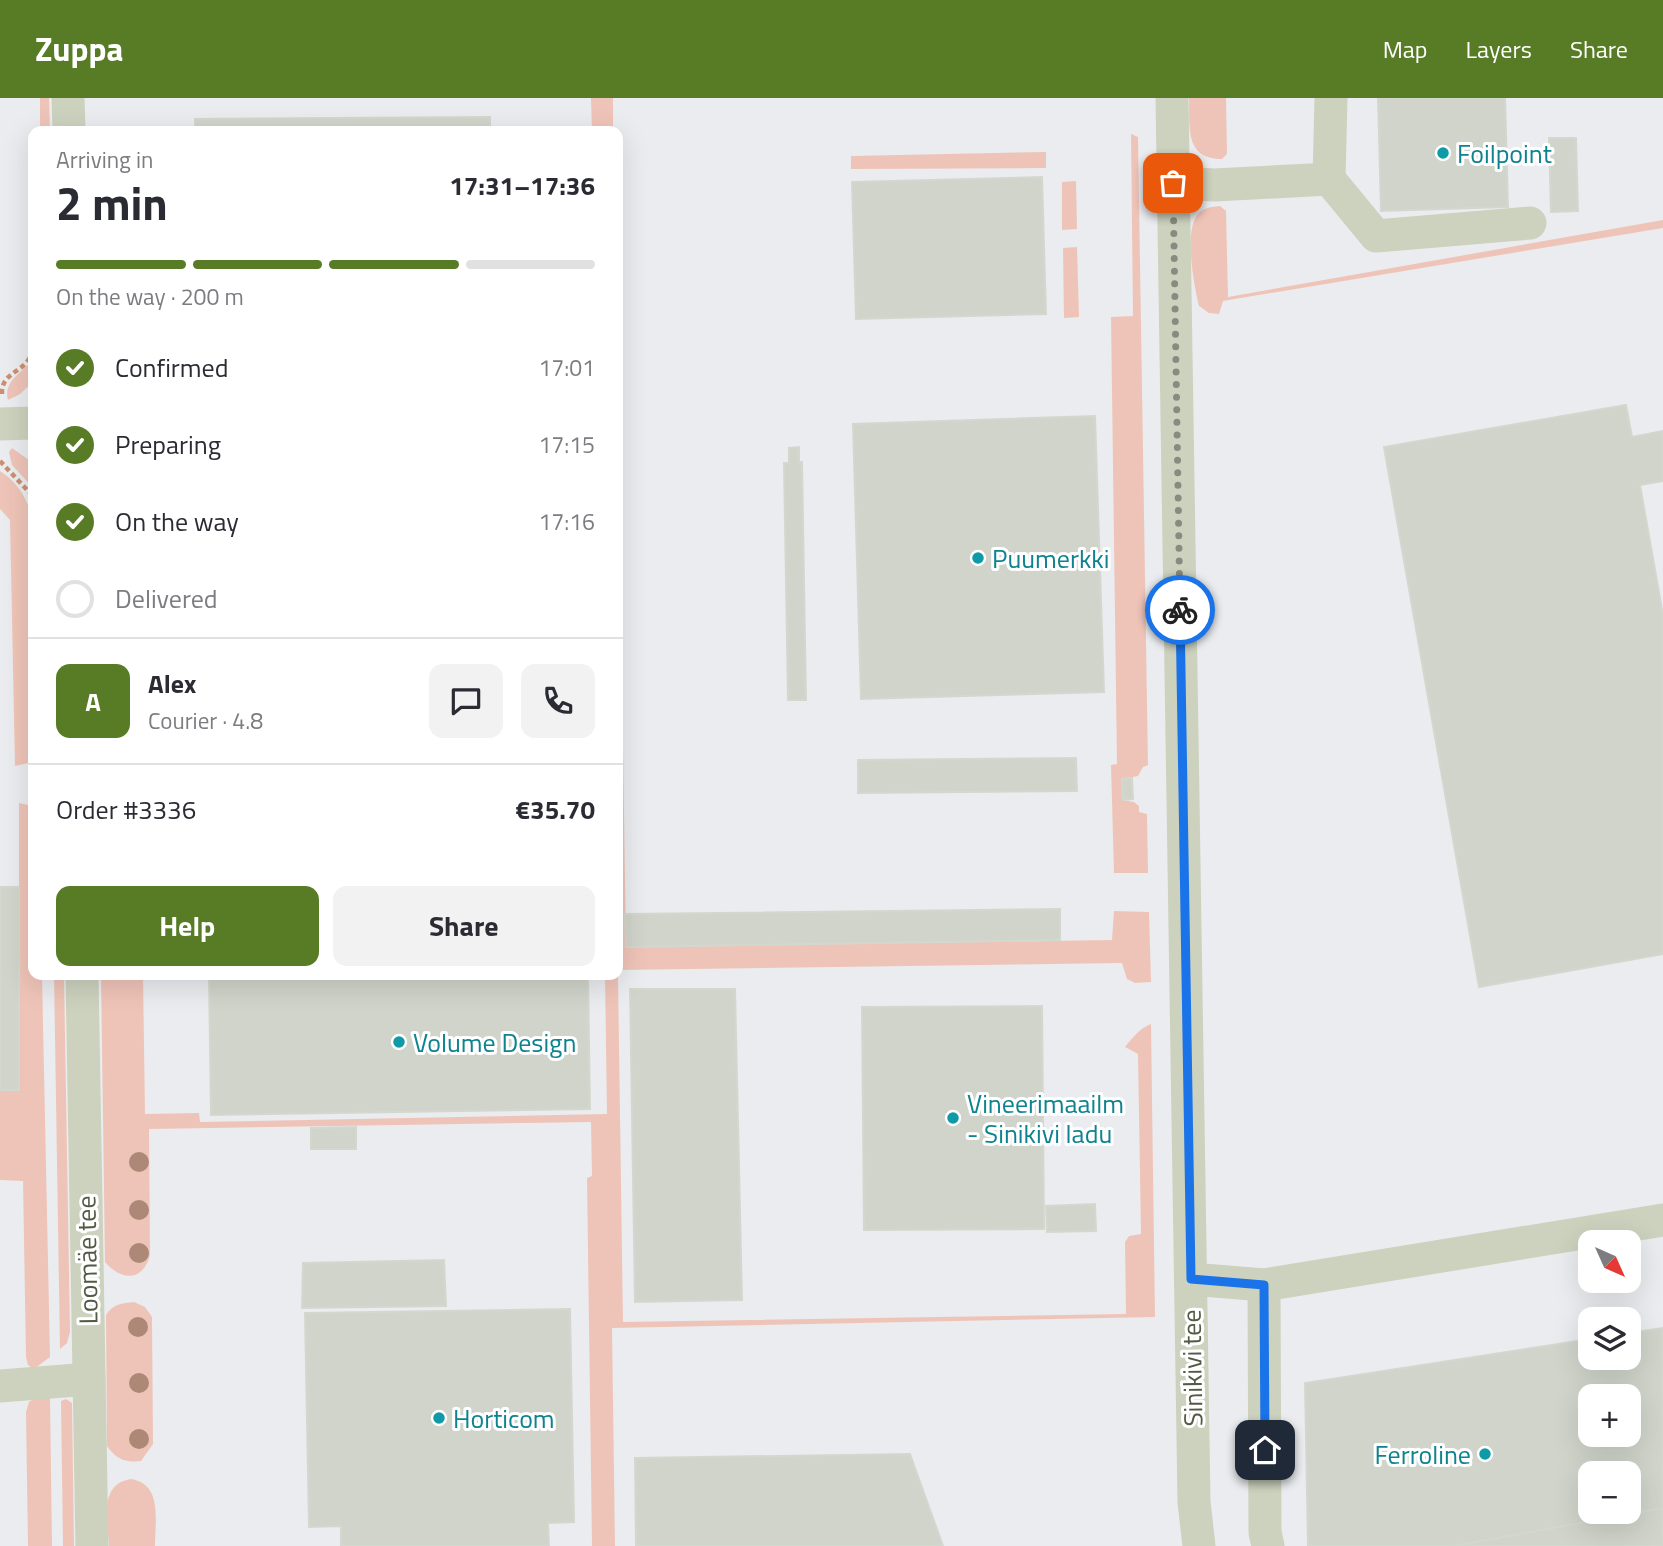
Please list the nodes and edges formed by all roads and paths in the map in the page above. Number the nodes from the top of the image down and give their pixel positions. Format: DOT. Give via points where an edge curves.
graph roads {
  1 [pos="68,98"];
  2 [pos="1172,98"];
  3 [pos="1331,98"];
  4 [pos="69,126"];
  5 [pos="1329,179"];
  6 [pos="1173,183"];
  7 [pos="1530,222"];
  8 [pos="28,423"];
  9 [pos="0,424"];
  10 [pos="0,461"];
  11 [pos="28,491"];
  12 [pos="82,980"];
  13 [pos="1663,1220"];
  14 [pos="1191,1279"];
  15 [pos="1264,1285"];
  16 [pos="89,1379"];
  17 [pos="0,1386"];
  18 [pos="92,1546"];
  19 [pos="1199,1546"];
  20 [pos="1268,1546"];
  1 -- 4 [label="street"];
  2 -- 6 [label="street, Sinikivi tee"];
  3 -- 5 [label="street"];
  5 -- 6 [label="street"];
  5 -- 7 [label="street" via="1376,236"];
  6 -- 14 [label="street, Sinikivi tee"];
  8 -- 9 [label="street"];
  10 -- 11 [label="path"];
  12 -- 16 [label="street, Loomäe tee"];
  13 -- 15 [label="street"];
  14 -- 15 [label="street"];
  14 -- 19 [label="street, Sinikivi tee" via="1194,1502"];
  15 -- 20 [label="street"];
  16 -- 17 [label="street"];
  16 -- 18 [label="street, Loomäe tee"];
}
